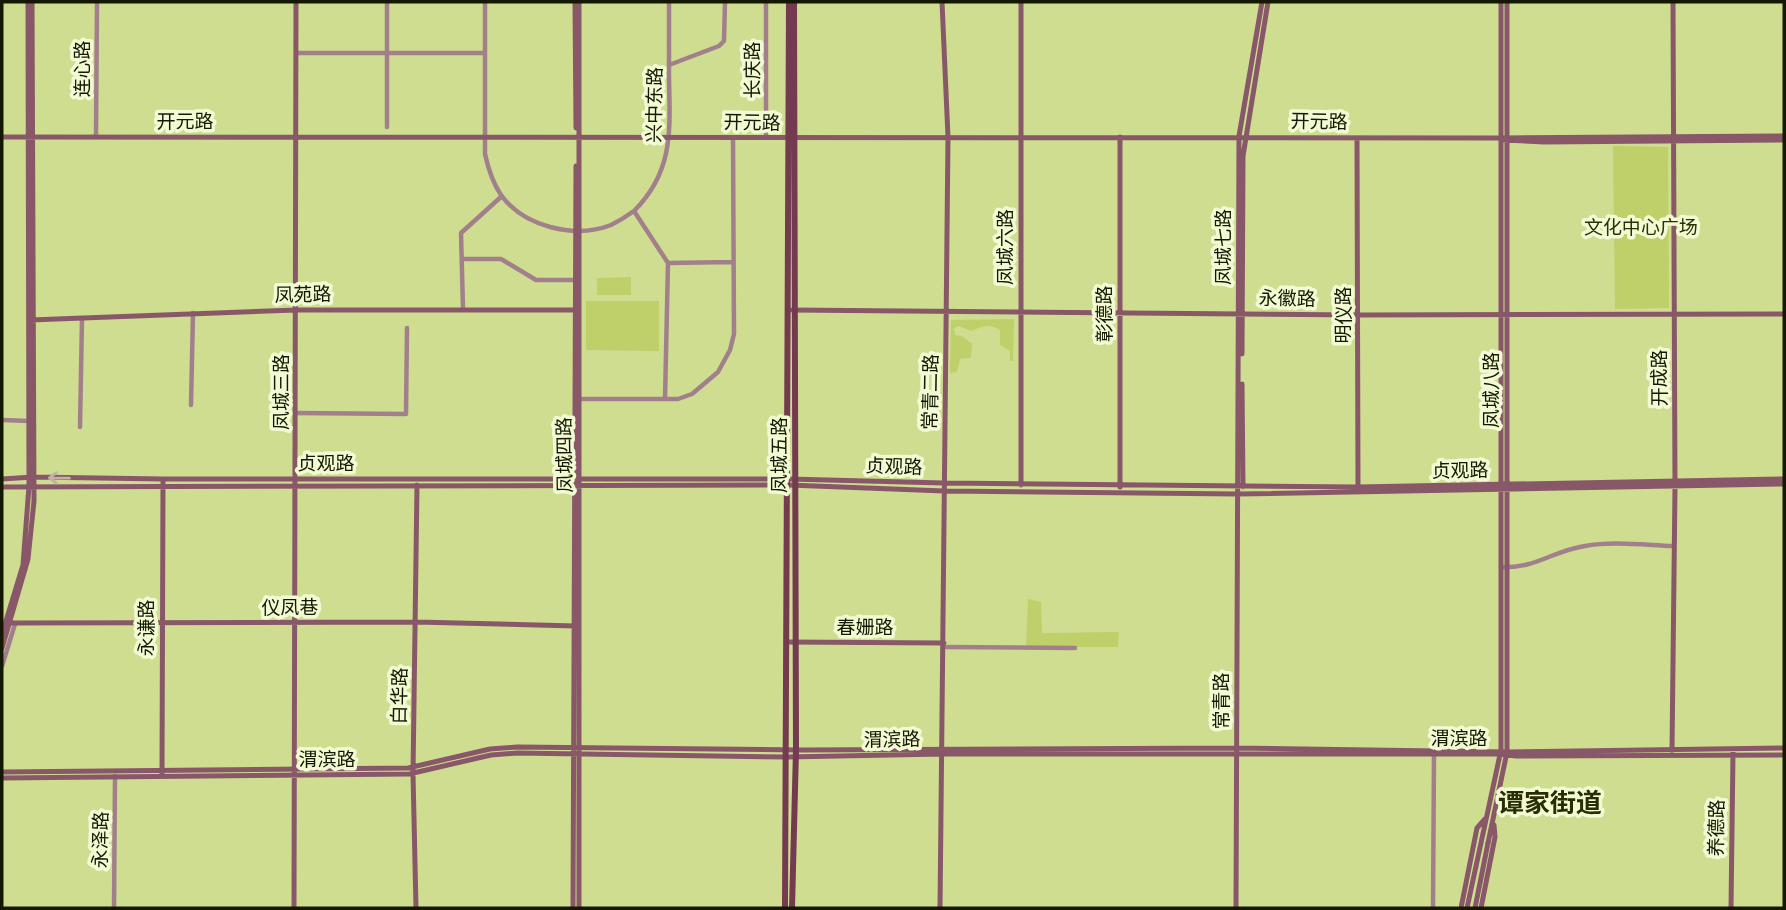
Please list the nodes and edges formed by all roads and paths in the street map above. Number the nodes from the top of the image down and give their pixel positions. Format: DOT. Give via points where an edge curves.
graph roads {
  1 [pos="30,2"];
  2 [pos="97,2"];
  3 [pos="296,2"];
  4 [pos="387,2"];
  5 [pos="485,2"];
  6 [pos="577,2"];
  7 [pos="669,2"];
  8 [pos="725,2"];
  9 [pos="766,2"];
  10 [pos="792,2"];
  11 [pos="942,2"];
  12 [pos="1021,2"];
  13 [pos="1262,2"];
  14 [pos="1268,2"];
  15 [pos="1501,2"];
  16 [pos="1507,2"];
  17 [pos="1674,2"];
  18 [pos="296,53"];
  19 [pos="387,53"];
  20 [pos="485,53"];
  21 [pos="669,65"];
  22 [pos="387,127"];
  23 [pos="96,136"];
  24 [pos="1242,136"];
  25 [pos="2,137"];
  26 [pos="30,137"];
  27 [pos="296,137"];
  28 [pos="485,137"];
  29 [pos="578,137"];
  30 [pos="670,137"];
  31 [pos="948,137"];
  32 [pos="1120,137"];
  33 [pos="733,138"];
  34 [pos="766,138"];
  35 [pos="792,138"];
  36 [pos="1019,138"];
  37 [pos="1357,138"];
  38 [pos="1674,138"];
  39 [pos="1784,138"];
  40 [pos="1505,139"];
  41 [pos="502,195"];
  42 [pos="634,211"];
  43 [pos="577,231"];
  44 [pos="462,259"];
  45 [pos="733,262"];
  46 [pos="668,263"];
  47 [pos="575,280"];
  48 [pos="463,309"];
  49 [pos="296,310"];
  50 [pos="578,310"];
  51 [pos="792,310"];
  52 [pos="947,312"];
  53 [pos="192,313"];
  54 [pos="1021,313"];
  55 [pos="1120,313"];
  56 [pos="1241,313"];
  57 [pos="1504,314"];
  58 [pos="1674,314"];
  59 [pos="1784,314"];
  60 [pos="1359,315"];
  61 [pos="82,318"];
  62 [pos="29,320"];
  63 [pos="407,328"];
  64 [pos="579,399"];
  65 [pos="665,399"];
  66 [pos="191,405"];
  67 [pos="296,413"];
  68 [pos="2,420"];
  69 [pos="29,421"];
  70 [pos="80,427"];
  71 [pos="31,478"];
  72 [pos="2,479"];
  73 [pos="1784,481"];
  74 [pos="163,482"];
  75 [pos="296,482"];
  76 [pos="578,482"];
  77 [pos="792,482"];
  78 [pos="944,483"];
  79 [pos="1675,484"];
  80 [pos="416,485"];
  81 [pos="2,486"];
  82 [pos="31,486"];
  83 [pos="1240,486"];
  84 [pos="1504,487"];
  85 [pos="1021,488"];
  86 [pos="1120,489"];
  87 [pos="1358,489"];
  88 [pos="944,491"];
  89 [pos="1240,493"];
  90 [pos="1672,546"];
  91 [pos="1503,567"];
  92 [pos="296,622"];
  93 [pos="416,622"];
  94 [pos="162,623"];
  95 [pos="8,624"];
  96 [pos="576,626"];
  97 [pos="2,634"];
  98 [pos="791,643"];
  99 [pos="943,645"];
  100 [pos="2,648"];
  101 [pos="1075,648"];
  102 [pos="2,666"];
  103 [pos="1784,748"];
  104 [pos="577,751"];
  105 [pos="943,751"];
  106 [pos="1236,751"];
  107 [pos="1672,751"];
  108 [pos="1733,751"];
  109 [pos="1434,752"];
  110 [pos="1503,753"];
  111 [pos="787,754"];
  112 [pos="796,754"];
  113 [pos="1784,755"];
  114 [pos="413,771"];
  115 [pos="294,772"];
  116 [pos="115,774"];
  117 [pos="162,774"];
  118 [pos="2,775"];
  119 [pos="1490,818"];
  120 [pos="114,908"];
  121 [pos="294,908"];
  122 [pos="416,908"];
  123 [pos="573,908"];
  124 [pos="579,908"];
  125 [pos="785,908"];
  126 [pos="792,908"];
  127 [pos="940,908"];
  128 [pos="1236,908"];
  129 [pos="1433,908"];
  130 [pos="1461,908"];
  131 [pos="1467,908"];
  132 [pos="1475,908"];
  133 [pos="1481,908"];
  134 [pos="1731,908"];
  1 -- 26 [label="street"];
  2 -- 23 [label="street, 连心路"];
  3 -- 18 [label="street, 凤城三路"];
  4 -- 19 [label="street"];
  5 -- 20 [label="street"];
  6 -- 29 [label="street, 凤城四路"];
  7 -- 21 [label="street, 兴中东路"];
  8 -- 21 [label="street" via="724,41"];
  9 -- 34 [label="street, 长庆路"];
  10 -- 35 [label="main road, 凤城五路"];
  11 -- 31 [label="street, 常青二路"];
  12 -- 36 [label="street, 凤城六路"];
  13 -- 24 [label="street, 凤城七路"];
  14 -- 24 [label="street, 凤城七路"];
  15 -- 40 [label="street, 凤城八路"];
  16 -- 40 [label="street, 凤城八路"];
  17 -- 38 [label="street, 开成路"];
  18 -- 19 [label="street"];
  18 -- 27 [label="street, 凤城三路"];
  19 -- 20 [label="street"];
  19 -- 22 [label="street"];
  20 -- 28 [label="street"];
  21 -- 30 [label="street, 兴中东路"];
  23 -- 26 [label="street, 开元路"];
  23 -- 27 [label="street, 开元路"];
  24 -- 32 [label="street, 开元路"];
  24 -- 37 [label="street, 开元路"];
  24 -- 56 [label="street, 凤城七路"];
  25 -- 26 [label="street, 开元路"];
  26 -- 62 [label="street"];
  27 -- 28 [label="street, 开元路"];
  27 -- 49 [label="street, 凤城三路"];
  28 -- 29 [label="street, 开元路"];
  28 -- 41 [label="street" via="488,168"];
  29 -- 30 [label="street, 开元路"];
  29 -- 43 [label="street, 凤城四路"];
  30 -- 33 [label="street, 开元路"];
  30 -- 42 [label="street, 兴中东路" via="658,179"];
  31 -- 35 [label="street, 开元路"];
  31 -- 36 [label="street, 开元路"];
  31 -- 52 [label="street, 常青二路"];
  32 -- 36 [label="street, 开元路"];
  32 -- 55 [label="street, 彰德路"];
  33 -- 34 [label="street, 开元路"];
  33 -- 45 [label="street"];
  34 -- 35 [label="street, 开元路"];
  35 -- 51 [label="main road, 凤城五路"];
  36 -- 54 [label="street, 凤城六路"];
  37 -- 40 [label="street, 开元路"];
  37 -- 60 [label="street, 明仪路"];
  38 -- 39 [label="street, 开元路"];
  38 -- 40 [label="street, 开元路"];
  38 -- 58 [label="street, 开成路"];
  40 -- 57 [label="street, 凤城八路"];
  41 -- 43 [label="street" via="544,225"];
  41 -- 44 [label="street" via="461,233"];
  42 -- 43 [label="street" via="611,225"];
  42 -- 46 [label="street"];
  43 -- 47 [label="street, 凤城四路"];
  43 -- 50 [label="street, 凤城四路"];
  44 -- 47 [label="street" via="501,259 536,280"];
  44 -- 48 [label="street"];
  45 -- 46 [label="street"];
  45 -- 65 [label="street" via="734,334 725,363 692,394"];
  46 -- 65 [label="street"];
  47 -- 50 [label="street, 凤城四路"];
  48 -- 49 [label="street, 凤苑路"];
  48 -- 50 [label="street, 凤苑路"];
  49 -- 53 [label="street, 凤苑路"];
  49 -- 67 [label="street, 凤城三路"];
  50 -- 64 [label="street, 凤城四路"];
  50 -- 76 [label="street, 凤城四路"];
  51 -- 52 [label="street, 永徽路"];
  51 -- 77 [label="main road, 凤城五路"];
  52 -- 54 [label="street, 永徽路"];
  52 -- 78 [label="street, 常青二路"];
  53 -- 61 [label="street, 凤苑路"];
  53 -- 66 [label="street"];
  54 -- 55 [label="street, 永徽路"];
  54 -- 85 [label="street, 凤城六路"];
  55 -- 56 [label="street, 永徽路"];
  55 -- 86 [label="street, 彰德路"];
  56 -- 60 [label="street, 永徽路"];
  56 -- 83 [label="street, 凤城七路"];
  57 -- 58 [label="street, 永徽路"];
  57 -- 60 [label="street, 永徽路"];
  57 -- 84 [label="street, 凤城八路"];
  58 -- 59 [label="street, 永徽路"];
  58 -- 79 [label="street, 开成路"];
  60 -- 87 [label="street, 明仪路"];
  61 -- 62 [label="street, 凤苑路"];
  61 -- 70 [label="street"];
  62 -- 69 [label="street"];
  62 -- 71 [label="street"];
  63 -- 67 [label="street" via="406,414"];
  64 -- 65 [label="street"];
  64 -- 76 [label="street, 凤城四路"];
  67 -- 75 [label="street, 凤城三路"];
  68 -- 69 [label="street"];
  69 -- 71 [label="street"];
  71 -- 72 [label="street, 贞观路"];
  74 -- 71 [label="street, 贞观路, one-way"];
  71 -- 82 [label="street"];
  73 -- 79 [label="street, 贞观路"];
  74 -- 75 [label="street, 贞观路"];
  74 -- 82 [label="street, 贞观路"];
  74 -- 94 [label="street, 永谦路"];
  75 -- 76 [label="street, 贞观路"];
  75 -- 80 [label="street, 贞观路"];
  75 -- 92 [label="street, 凤城三路"];
  76 -- 77 [label="street, 贞观路"];
  76 -- 80 [label="street, 贞观路"];
  76 -- 96 [label="street, 凤城四路"];
  77 -- 78 [label="street, 贞观路"];
  77 -- 88 [label="street, 贞观路"];
  77 -- 98 [label="main road, 凤城五路"];
  78 -- 85 [label="street, 贞观路"];
  78 -- 88 [label="street, 常青二路"];
  79 -- 84 [label="street, 贞观路"];
  79 -- 90 [label="street, 开成路"];
  80 -- 93 [label="street, 白华路"];
  81 -- 82 [label="street, 贞观路"];
  82 -- 95 [label="street" via="23,565"];
  83 -- 86 [label="street, 贞观路"];
  83 -- 87 [label="street, 贞观路"];
  83 -- 89 [label="street, 凤城七路"];
  84 -- 87 [label="street, 贞观路"];
  84 -- 91 [label="street, 凤城八路"];
  85 -- 86 [label="street, 贞观路"];
  85 -- 88 [label="street, 贞观路"];
  86 -- 89 [label="street, 贞观路"];
  87 -- 89 [label="street, 贞观路"];
  88 -- 99 [label="street, 常青二路"];
  89 -- 106 [label="street, 常青路"];
  90 -- 91 [label="street" via="1588,545 1522,567"];
  90 -- 107 [label="street, 开成路"];
  91 -- 110 [label="street, 凤城八路"];
  92 -- 93 [label="street, 仪凤巷"];
  92 -- 94 [label="street, 仪凤巷"];
  92 -- 115 [label="street, 凤城三路"];
  93 -- 96 [label="street, 仪凤巷"];
  93 -- 114 [label="street, 白华路"];
  94 -- 95 [label="street, 仪凤巷"];
  94 -- 117 [label="street, 永谦路"];
  95 -- 97 [label="street"];
  95 -- 100 [label="street"];
  95 -- 102 [label="street"];
  96 -- 104 [label="street, 凤城四路"];
  98 -- 99 [label="street, 春姗路"];
  98 -- 111 [label="main road, 凤城五路"];
  98 -- 112 [label="main road, 凤城五路"];
  99 -- 101 [label="street"];
  99 -- 105 [label="street, 常青二路"];
  103 -- 108 [label="street, 渭滨路"];
  104 -- 111 [label="street, 渭滨路"];
  104 -- 114 [label="street, 渭滨路" via="490,749"];
  104 -- 123 [label="street, 凤城四路"];
  104 -- 124 [label="street, 凤城四路"];
  105 -- 106 [label="street, 渭滨路"];
  105 -- 112 [label="street, 渭滨路"];
  105 -- 127 [label="street, 常青二路"];
  106 -- 109 [label="street, 渭滨路"];
  106 -- 128 [label="street, 常青路"];
  107 -- 108 [label="street, 渭滨路"];
  107 -- 110 [label="street, 渭滨路"];
  108 -- 113 [label="street, 渭滨路"];
  108 -- 134 [label="street, 养德路"];
  109 -- 110 [label="street, 渭滨路"];
  109 -- 129 [label="street"];
  110 -- 119 [label="street, 凤城八路"];
  111 -- 112 [label="street, 渭滨路"];
  111 -- 125 [label="main road, 凤城五路"];
  112 -- 126 [label="main road, 凤城五路"];
  114 -- 115 [label="street, 渭滨路"];
  114 -- 122 [label="street, 白华路"];
  115 -- 117 [label="street, 渭滨路"];
  115 -- 121 [label="street, 凤城三路"];
  116 -- 117 [label="street, 渭滨路"];
  116 -- 118 [label="street, 渭滨路"];
  116 -- 120 [label="street, 永泽路"];
  119 -- 130 [label="street, 凤城八路" via="1477,828"];
  119 -- 131 [label="street, 凤城八路"];
  119 -- 132 [label="street, 凤城八路, bridge"];
  119 -- 133 [label="street, 凤城八路" via="1495,837"];
}
